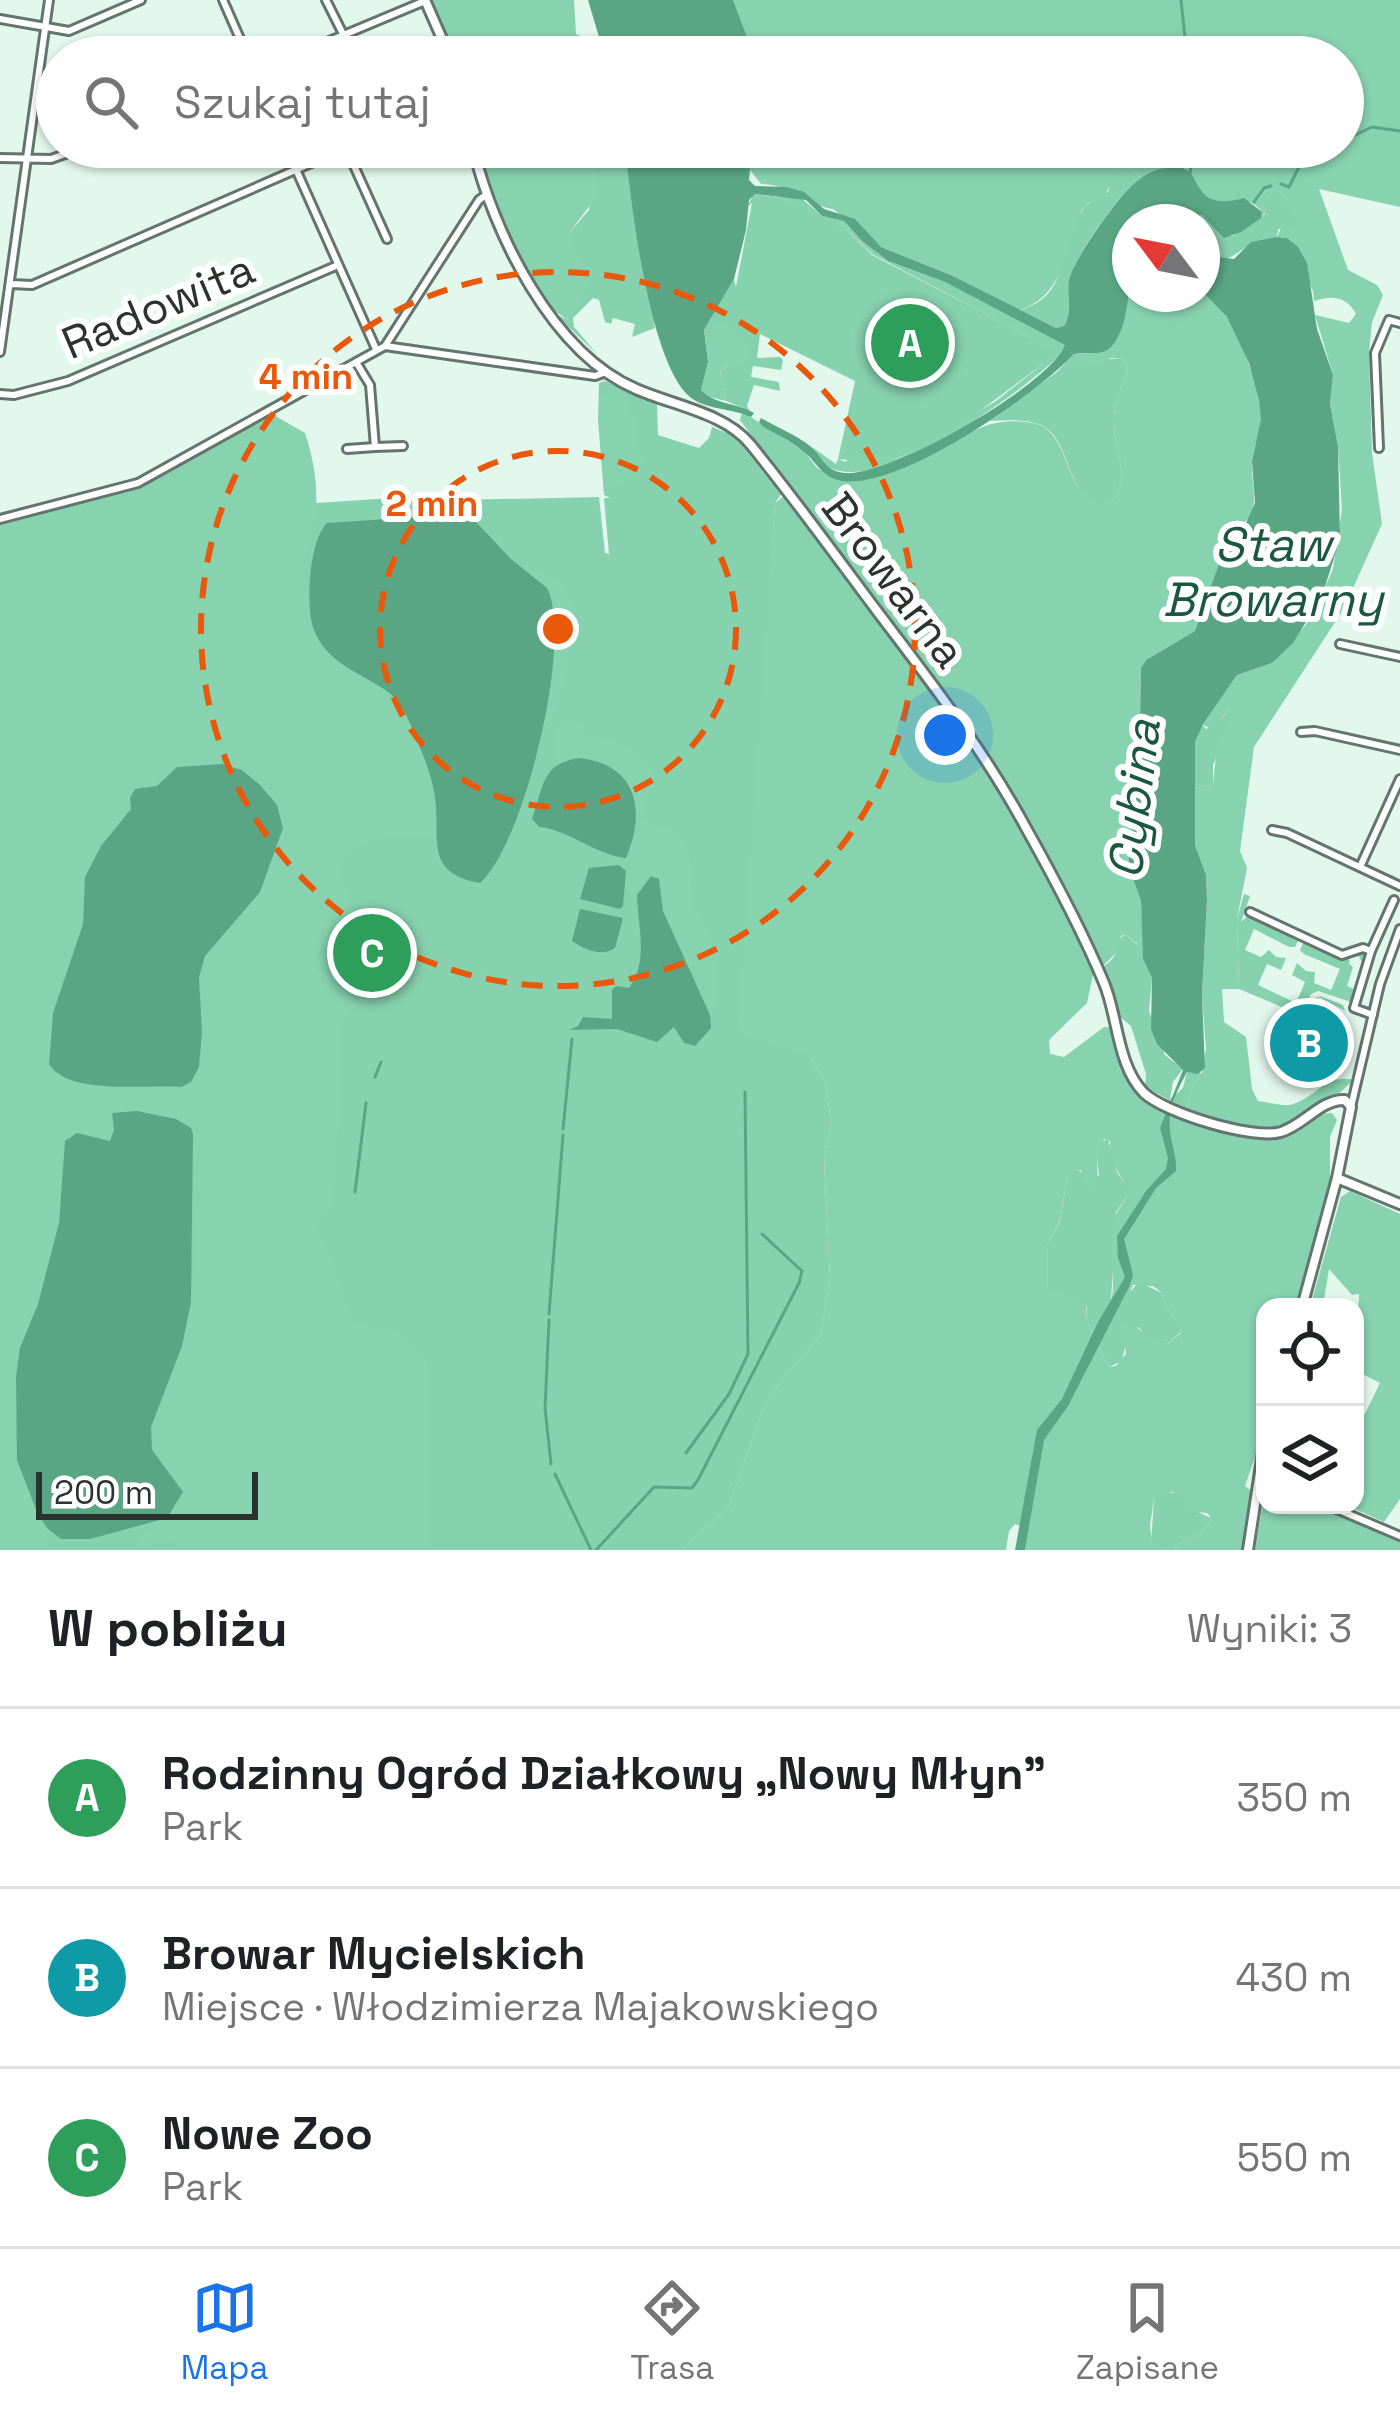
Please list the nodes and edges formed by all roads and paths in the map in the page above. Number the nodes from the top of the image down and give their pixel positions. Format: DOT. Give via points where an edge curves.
graph roads {
  1 [pos="49,0"];
  2 [pos="141,0"];
  3 [pos="223,0"];
  4 [pos="326,0"];
  5 [pos="425,0"];
  6 [pos="0,19"];
  7 [pos="46,26"];
  8 [pos="343,34"];
  9 [pos="45,36"];
  10 [pos="239,36"];
  11 [pos="338,36"];
  12 [pos="441,36"];
  13 [pos="36,99"];
  14 [pos="0,158"];
  15 [pos="28,158"];
  16 [pos="36,158"];
  17 [pos="300,168"];
  18 [pos="356,168"];
  19 [pos="480,168"];
  20 [pos="296,170"];
  21 [pos="488,195"];
  22 [pos="387,238"];
  23 [pos="338,265"];
  24 [pos="11,284"];
  25 [pos="1400,323"];
  26 [pos="2,327"];
  27 [pos="381,348"];
  28 [pos="0,352"];
  29 [pos="356,362"];
  30 [pos="606,372"];
  31 [pos="0,394"];
  32 [pos="737,416"];
  33 [pos="731,427"];
  34 [pos="375,446"];
  35 [pos="403,446"];
  36 [pos="346,448"];
  37 [pos="1379,448"];
  38 [pos="0,519"];
  39 [pos="1340,644"];
  40 [pos="1400,657"];
  41 [pos="1301,732"];
  42 [pos="1400,750"];
  43 [pos="1400,779"];
  44 [pos="1272,830"];
  45 [pos="1360,867"];
  46 [pos="1400,886"];
  47 [pos="1394,901"];
  48 [pos="1250,912"];
  49 [pos="1400,929"];
  50 [pos="1371,951"];
  51 [pos="1373,1015"];
  52 [pos="1351,1107"];
  53 [pos="1337,1178"];
  54 [pos="1400,1204"];
  55 [pos="1304,1298"];
  56 [pos="1256,1507"];
  57 [pos="1349,1514"];
  58 [pos="1400,1536"];
  59 [pos="1248,1550"];
  1 -- 7 [label="street"];
  2 -- 7 [label="street" via="69,31"];
  3 -- 10 [label="street"];
  4 -- 8 [label="street"];
  5 -- 8 [label="street"];
  5 -- 12 [label="street"];
  6 -- 7 [label="street"];
  7 -- 9 [label="street"];
  8 -- 11 [label="street"];
  13 -- 15 [label="street"];
  14 -- 15 [label="street"];
  15 -- 16 [label="street"];
  15 -- 24 [label="street"];
  17 -- 20 [label="street"];
  18 -- 22 [label="street"];
  19 -- 21 [label="street, Browarna"];
  20 -- 23 [label="street"];
  20 -- 24 [label="street" via="32,285"];
  21 -- 27 [label="street"];
  21 -- 30 [label="street, Browarna" via="538,298"];
  23 -- 27 [label="street"];
  23 -- 31 [label="street, Radowita" via="68,381"];
  24 -- 26 [label="street"];
  25 -- 37 [label="street" via="1389,320 1375,353"];
  26 -- 28 [label="street"];
  27 -- 29 [label="street"];
  27 -- 30 [label="street"];
  29 -- 34 [label="street" via="370,385"];
  29 -- 38 [label="street" via="138,483"];
  30 -- 33 [label="street, Browarna"];
  32 -- 33 [label="street"];
  33 -- 52 [label="street, Browarna" via="945,700 999,782 1100,975 1143,1093 1259,1134 1288,1130 1334,1100"];
  34 -- 35 [label="street"];
  34 -- 36 [label="street"];
  39 -- 40 [label="street"];
  41 -- 42 [label="street"];
  43 -- 45 [label="street"];
  44 -- 45 [label="street"];
  45 -- 46 [label="street"];
  47 -- 50 [label="street"];
  48 -- 50 [label="street" via="1342,956"];
  49 -- 51 [label="street"];
  50 -- 51 [label="street" via="1354,1008"];
  51 -- 52 [label="street"];
  52 -- 53 [label="street"];
  53 -- 54 [label="street"];
  53 -- 55 [label="street"];
  56 -- 59 [label="street"];
  57 -- 58 [label="street"];
}
